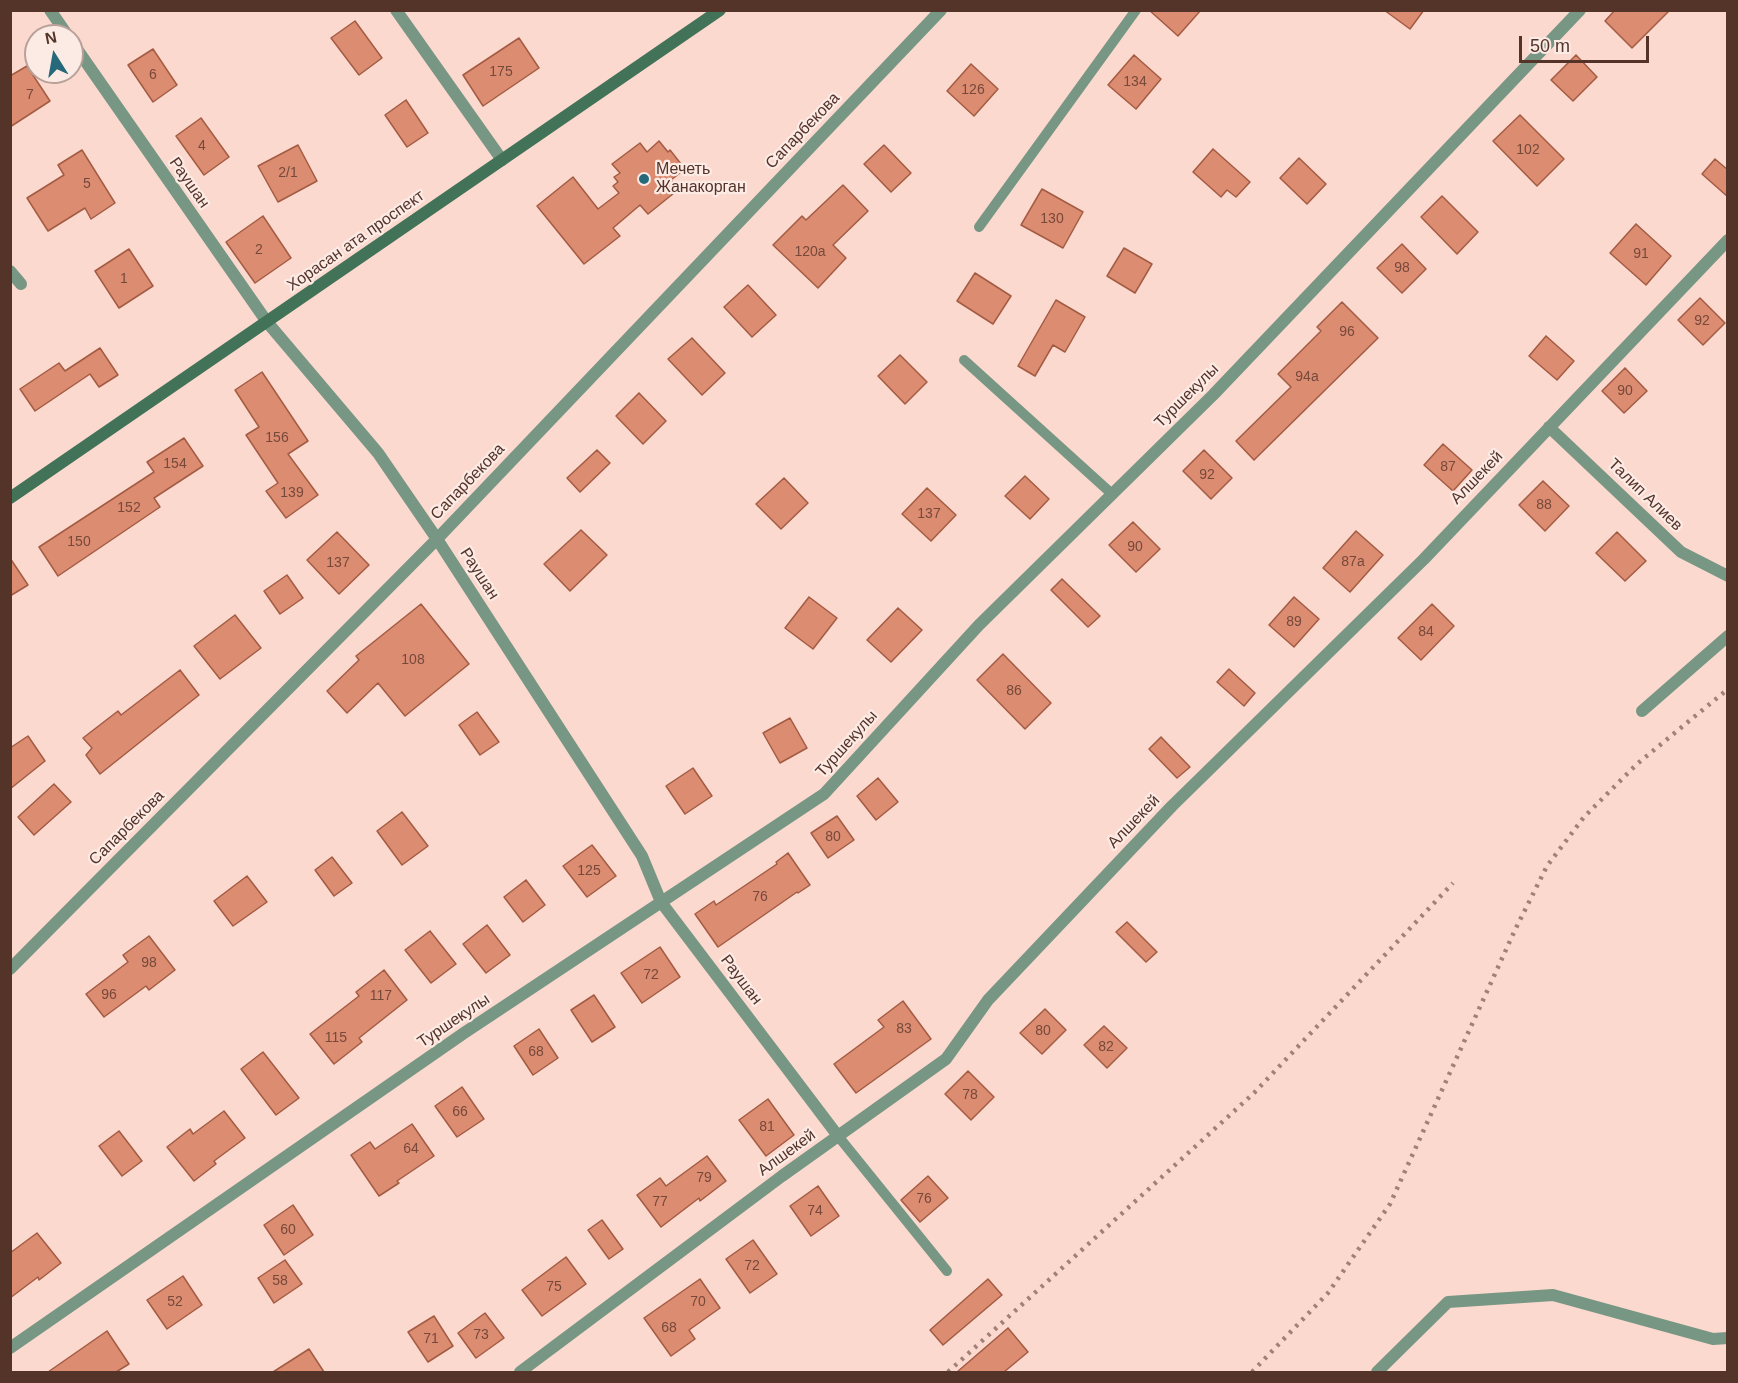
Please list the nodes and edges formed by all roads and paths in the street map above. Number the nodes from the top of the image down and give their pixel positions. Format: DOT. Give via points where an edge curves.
graph roads {
  1 [pos="50,10"];
  2 [pos="396,10"];
  3 [pos="720,10"];
  4 [pos="941,10"];
  5 [pos="1136,10"];
  6 [pos="1580,10"];
  7 [pos="60,24"];
  8 [pos="84,59"];
  9 [pos="502,160"];
  10 [pos="979,227"];
  11 [pos="1728,240"];
  12 [pos="10,271"];
  13 [pos="21,284"];
  14 [pos="267,322"];
  15 [pos="964,360"];
  16 [pos="1549,427"];
  17 [pos="1112,494"];
  18 [pos="10,498"];
  19 [pos="437,539"];
  20 [pos="1728,576"];
  21 [pos="1728,636"];
  22 [pos="1642,711"];
  23 [pos="661,902"];
  24 [pos="10,969"];
  25 [pos="837,1136"];
  26 [pos="947,1271"];
  27 [pos="1728,1338"];
  28 [pos="10,1348"];
  29 [pos="520,1372"];
  30 [pos="1377,1372"];
  1 -- 7 [label="street"];
  2 -- 9 [label="street"];
  3 -- 9 [label="main road, Хорасан ата проспект"];
  4 -- 19 [label="street, Сапарбекова"];
  5 -- 10 [label="lane"];
  6 -- 17 [label="street, Туршекулы" via="1213,395"];
  8 -- 14 [label="street, Раушан"];
  9 -- 14 [label="main road, Хорасан ата проспект"];
  11 -- 16 [label="street, Алшекей"];
  12 -- 13 [label="street"];
  14 -- 18 [label="main road, Хорасан ата проспект"];
  14 -- 19 [label="street, Раушан" via="378,453"];
  15 -- 17 [label="lane"];
  16 -- 20 [label="street, Талип Алиев" via="1681,552"];
  16 -- 25 [label="street, Алшекей" via="1424,559 1164,814 988,1000 946,1059"];
  17 -- 23 [label="street, Туршекулы" via="979,625 824,794"];
  19 -- 23 [label="street, Раушан" via="642,856"];
  19 -- 24 [label="street, Сапарбекова"];
  21 -- 22 [label="street"];
  23 -- 25 [label="street, Раушан"];
  23 -- 28 [label="street, Туршекулы"];
  25 -- 26 [label="lane"];
  25 -- 29 [label="street, Алшекей"];
  27 -- 30 [label="street" via="1713,1339 1553,1295 1448,1302"];
}
